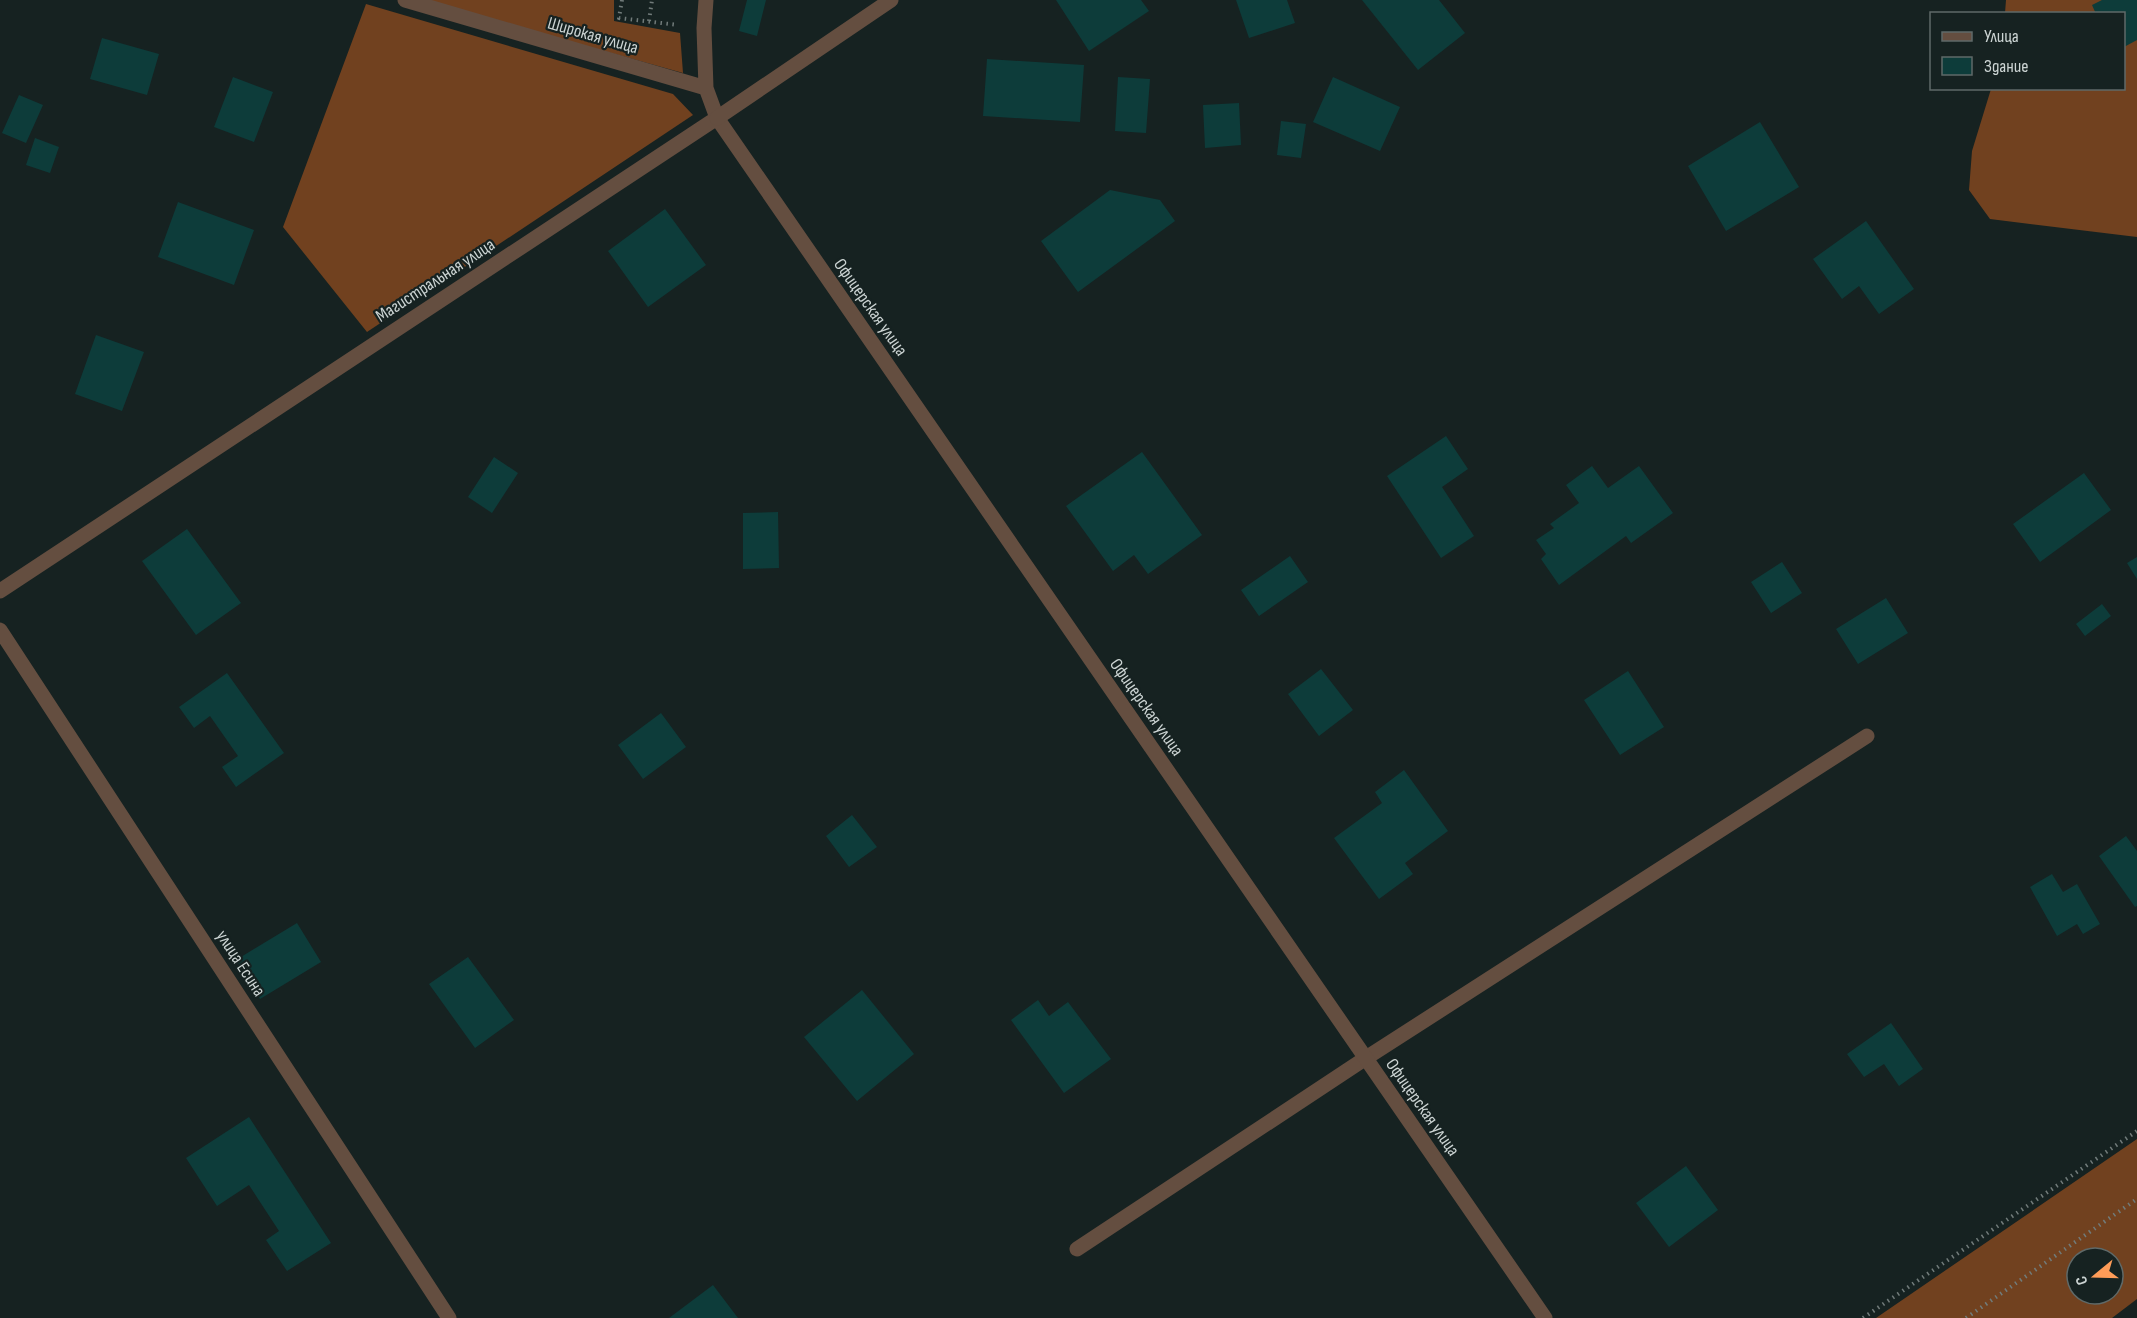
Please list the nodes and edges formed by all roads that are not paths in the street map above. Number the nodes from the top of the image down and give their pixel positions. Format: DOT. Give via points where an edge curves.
graph roads {
  1 [pos="405,0"];
  2 [pos="706,0"];
  3 [pos="891,0"];
  4 [pos="706,88"];
  5 [pos="717,118"];
  6 [pos="0,591"];
  7 [pos="0,630"];
  8 [pos="1867,736"];
  9 [pos="1366,1058"];
  10 [pos="1077,1249"];
  11 [pos="449,1318"];
  12 [pos="1545,1318"];
  1 -- 4 [label="street, Широкая улица"];
  2 -- 4 [label="street"];
  3 -- 5 [label="street, Магистральная улица"];
  4 -- 5 [label="street"];
  5 -- 6 [label="street, Магистральная улица"];
  5 -- 9 [label="street, Офицерская улица"];
  7 -- 11 [label="street, улица Есина"];
  8 -- 9 [label="street"];
  9 -- 10 [label="street"];
  9 -- 12 [label="street, Офицерская улица"];
}
